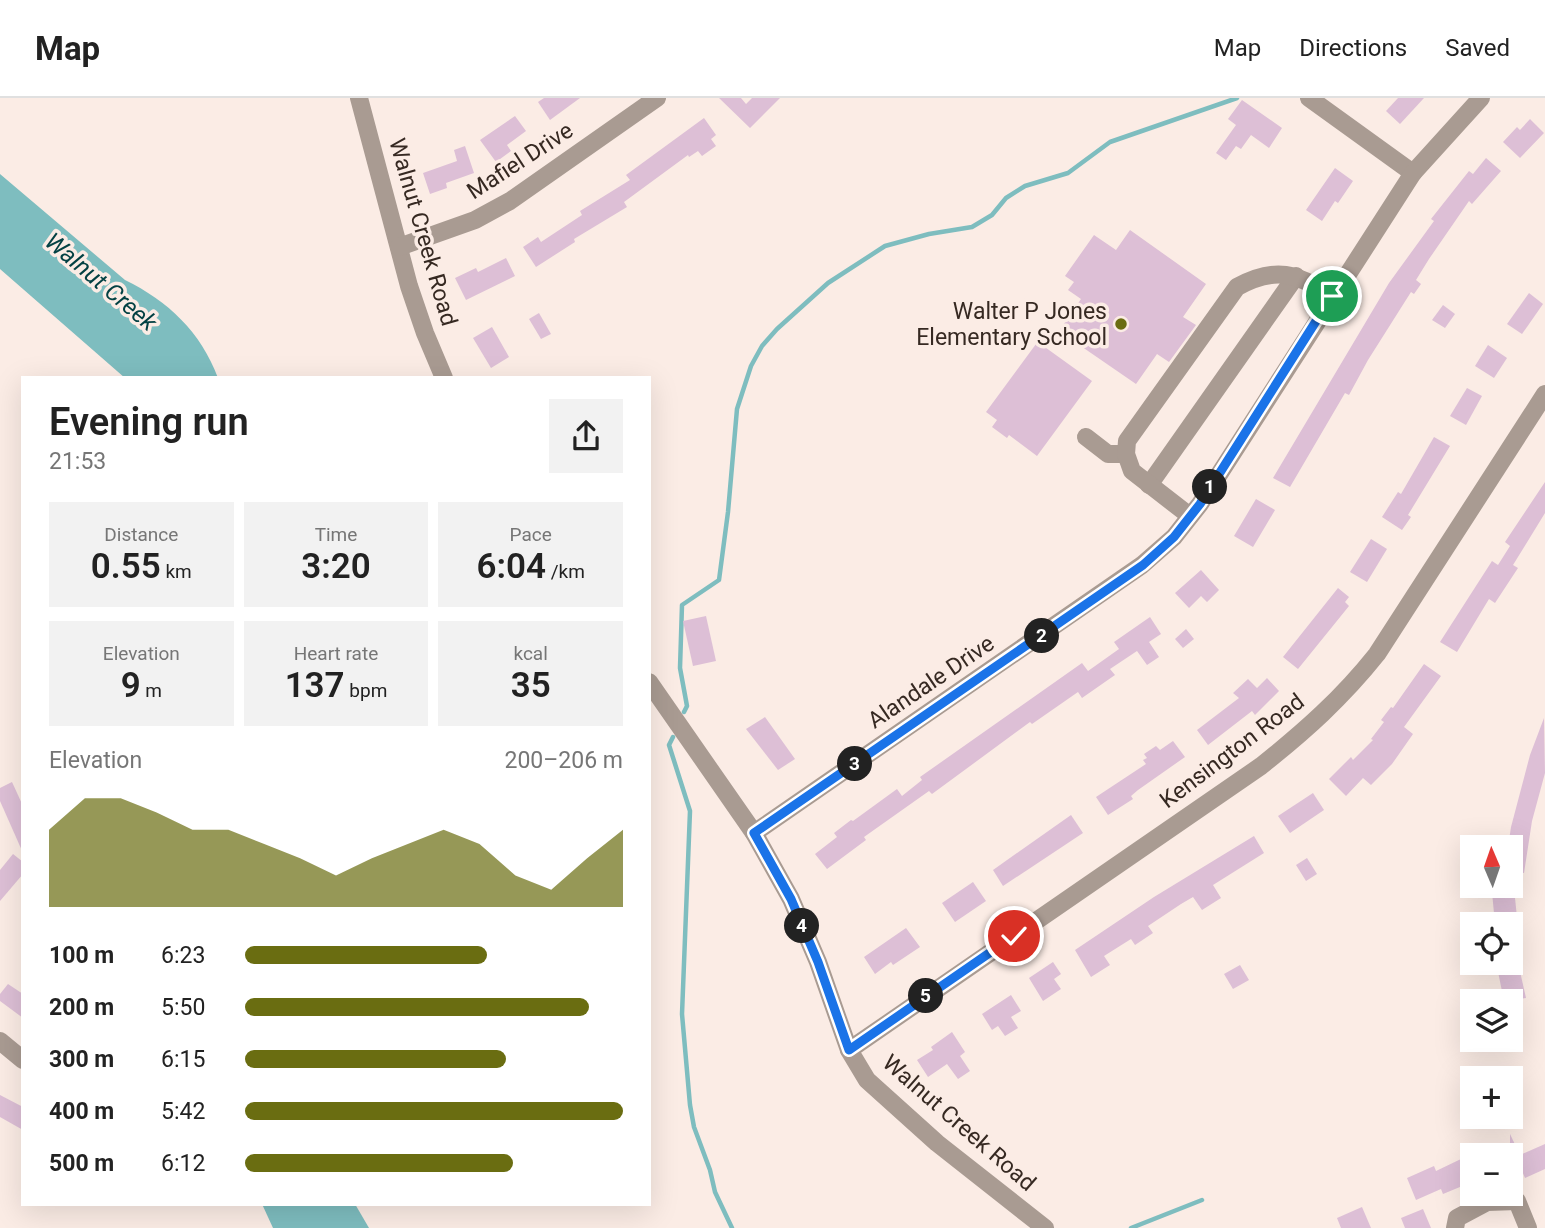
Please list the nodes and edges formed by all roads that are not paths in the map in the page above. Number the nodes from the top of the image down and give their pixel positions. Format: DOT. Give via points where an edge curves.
graph roads {
  1 [pos="359,98"];
  2 [pos="657,98"];
  3 [pos="1309,98"];
  4 [pos="1481,98"];
  5 [pos="1413,173"];
  6 [pos="399,247"];
  7 [pos="1296,276"];
  8 [pos="1332,296"];
  9 [pos="443,376"];
  10 [pos="1545,394"];
  11 [pos="1086,437"];
  12 [pos="1126,454"];
  13 [pos="1149,485"];
  14 [pos="1190,516"];
  15 [pos="651,685"];
  16 [pos="754,833"];
  17 [pos="0,1041"];
  18 [pos="849,1050"];
  19 [pos="21,1058"];
  20 [pos="1045,1228"];
  21 [pos="1455,1228"];
  22 [pos="1528,1228"];
  1 -- 6 [label="street, Walnut Creek Road"];
  2 -- 6 [label="street, Mafiel Drive" via="510,201 475,220"];
  3 -- 5 [label="street"];
  4 -- 5 [label="street, Alandale Drive"];
  5 -- 8 [label="street, Alandale Drive"];
  6 -- 9 [label="street, Walnut Creek Road"];
  7 -- 8 [label="street"];
  7 -- 12 [label="street" via="1271,273 1237,287 1127,441"];
  7 -- 13 [label="street"];
  8 -- 14 [label="street, Alandale Drive"];
  10 -- 18 [label="street, Kensington Road" via="1377,654 1309,728 1261,766"];
  11 -- 12 [label="street" via="1108,454"];
  12 -- 13 [label="street" via="1132,471"];
  13 -- 14 [label="street"];
  14 -- 16 [label="street, Alandale Drive" via="1143,565"];
  15 -- 16 [label="street, Walnut Creek Road"];
  16 -- 18 [label="street, Walnut Creek Road" via="791,899"];
  17 -- 19 [label="street"];
  18 -- 20 [label="street, Walnut Creek Road" via="867,1080 937,1143"];
  21 -- 22 [label="street" via="1457,1218 1487,1202 1517,1201"];
}
